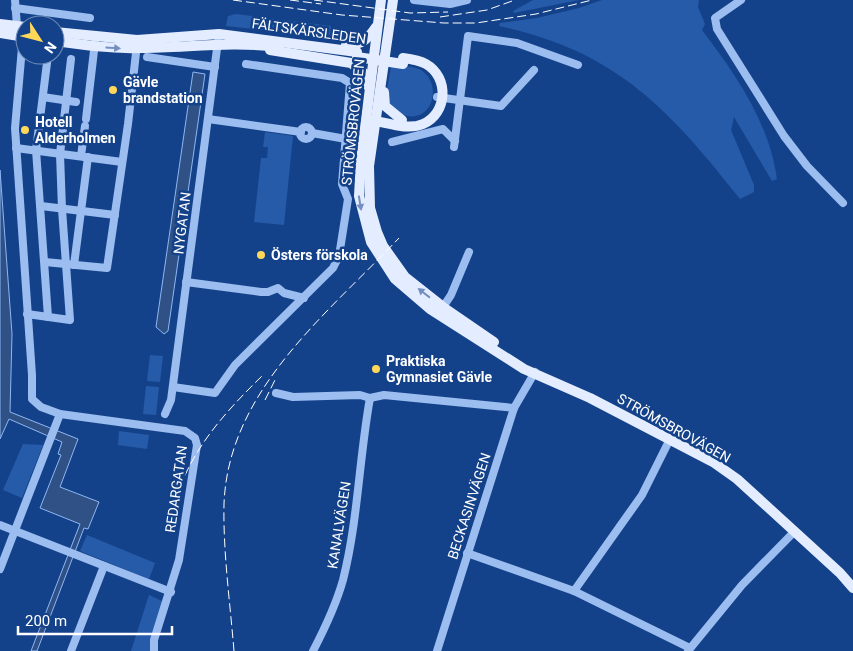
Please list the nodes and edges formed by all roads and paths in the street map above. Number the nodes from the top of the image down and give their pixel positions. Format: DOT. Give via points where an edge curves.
graph roads {
  1 [pos="381,0"];
  2 [pos="393,0"];
  3 [pos="414,0"];
  4 [pos="466,0"];
  5 [pos="741,0"];
  6 [pos="434,1"];
  7 [pos="15,4"];
  8 [pos="90,18"];
  9 [pos="378,22"];
  10 [pos="2,29"];
  11 [pos="15,31"];
  12 [pos="65,34"];
  13 [pos="218,38"];
  14 [pos="242,40"];
  15 [pos="65,41"];
  16 [pos="95,42"];
  17 [pos="137,44"];
  18 [pos="147,57"];
  19 [pos="71,59"];
  20 [pos="246,64"];
  21 [pos="20,65"];
  22 [pos="47,65"];
  23 [pos="578,65"];
  24 [pos="215,67"];
  25 [pos="382,68"];
  26 [pos="534,70"];
  27 [pos="43,97"];
  28 [pos="440,98"];
  29 [pos="369,99"];
  30 [pos="67,100"];
  31 [pos="460,100"];
  32 [pos="76,102"];
  33 [pos="371,118"];
  34 [pos="208,119"];
  35 [pos="401,122"];
  36 [pos="457,126"];
  37 [pos="443,128"];
  38 [pos="346,138"];
  39 [pos="372,142"];
  40 [pos="392,142"];
  41 [pos="16,148"];
  42 [pos="36,150"];
  43 [pos="60,154"];
  44 [pos="84,157"];
  45 [pos="122,162"];
  46 [pos="843,203"];
  47 [pos="41,206"];
  48 [pos="62,209"];
  49 [pos="80,210"];
  50 [pos="115,215"];
  51 [pos="470,252"];
  52 [pos="45,262"];
  53 [pos="70,265"];
  54 [pos="186,282"];
  55 [pos="304,298"];
  56 [pos="441,311"];
  57 [pos="27,314"];
  58 [pos="48,317"];
  59 [pos="535,372"];
  60 [pos="173,386"];
  61 [pos="276,392"];
  62 [pos="370,398"];
  63 [pos="514,408"];
  64 [pos="60,414"];
  65 [pos="164,414"];
  66 [pos="670,439"];
  67 [pos="0,525"];
  68 [pos="15,531"];
  69 [pos="794,532"];
  70 [pos="467,553"];
  71 [pos="104,566"];
  72 [pos="0,570"];
  73 [pos="853,588"];
  74 [pos="574,591"];
  75 [pos="171,592"];
  76 [pos="689,650"];
  77 [pos="71,651"];
  78 [pos="154,651"];
  79 [pos="313,651"];
  80 [pos="437,651"];
  1 -- 9 [label="main road, STRÖMSBROVÄGEN"];
  2 -- 25 [label="main road, STRÖMSBROVÄGEN"];
  3 -- 6 [label="street"];
  4 -- 6 [label="street" via="456,4"];
  5 -- 46 [label="street" via="715,18 717,29 784,136 807,166"];
  7 -- 8 [label="street"];
  9 -- 14 [label="main road" via="368,39 360,45 278,35"];
  9 -- 29 [label="main road, STRÖMSBROVÄGEN"];
  10 -- 11 [label="main road"];
  12 -- 16 [label="main road, FÄLTSKÄRSLEDEN"];
  13 -- 14 [label="main road, FÄLTSKÄRSLEDEN"];
  13 -- 17 [label="main road, FÄLTSKÄRSLEDEN"];
  13 -- 24 [label="street, NYGATAN"];
  14 -- 28 [label="main road, FÄLTSKÄRSLEDEN, bridge" via="267,46 403,61 424,69 431,76"];
  14 -- 29 [label="main road" via="352,63 365,74"];
  15 -- 16 [label="main road, FÄLTSKÄRSLEDEN"];
  16 -- 17 [label="main road, FÄLTSKÄRSLEDEN"];
  16 -- 44 [label="street"];
  17 -- 45 [label="street"];
  18 -- 24 [label="street"];
  19 -- 30 [label="street"];
  20 -- 38 [label="street" via="347,80 351,87"];
  21 -- 41 [label="street"];
  22 -- 27 [label="street"];
  23 -- 31 [label="street" via="517,43 468,36"];
  24 -- 34 [label="street, NYGATAN"];
  25 -- 33 [label="main road, STRÖMSBROVÄGEN"];
  25 -- 35 [label="main road" via="385,106"];
  26 -- 31 [label="street" via="500,106"];
  27 -- 30 [label="street"];
  27 -- 42 [label="street"];
  28 -- 31 [label="street"];
  28 -- 35 [label="main road" via="426,115"];
  29 -- 33 [label="main road, STRÖMSBROVÄGEN"];
  30 -- 32 [label="street"];
  30 -- 43 [label="street"];
  31 -- 36 [label="street"];
  33 -- 35 [label="main road"];
  33 -- 39 [label="main road, STRÖMSBROVÄGEN"];
  33 -- 56 [label="main road, STRÖMSBROVÄGEN, one-way" via="359,196 371,242 394,279 406,291"];
  34 -- 38 [label="street" via="301,132 307,128 312,134"];
  34 -- 54 [label="street, NYGATAN"];
  35 -- 39 [label="main road" via="384,130"];
  36 -- 37 [label="street"];
  36 -- 37 [label="street" via="455,144"];
  37 -- 40 [label="street"];
  38 -- 55 [label="street" via="342,184 348,199 339,256 333,268"];
  56 -- 39 [label="main road, STRÖMSBROVÄGEN, one-way" via="406,277 383,246 370,208"];
  41 -- 42 [label="street"];
  41 -- 57 [label="street"];
  42 -- 43 [label="street"];
  42 -- 47 [label="street"];
  43 -- 44 [label="street"];
  43 -- 48 [label="street"];
  44 -- 45 [label="street"];
  44 -- 49 [label="street"];
  45 -- 50 [label="street"];
  47 -- 48 [label="street"];
  47 -- 52 [label="street"];
  48 -- 49 [label="street"];
  48 -- 53 [label="street"];
  49 -- 50 [label="street"];
  49 -- 53 [label="street"];
  50 -- 53 [label="street" via="107,268"];
  51 -- 56 [label="street"];
  52 -- 53 [label="street"];
  52 -- 58 [label="street"];
  53 -- 58 [label="street" via="70,320"];
  54 -- 55 [label="street" via="261,292 278,288 284,293"];
  54 -- 60 [label="street, NYGATAN"];
  55 -- 60 [label="street" via="235,365 215,393"];
  56 -- 59 [label="main road, STRÖMSBROVÄGEN" via="528,364"];
  57 -- 58 [label="street"];
  57 -- 64 [label="street, REDARGATAN" via="32,399 41,408"];
  59 -- 63 [label="street, BECKASINVÄGEN"];
  59 -- 66 [label="main road, STRÖMSBROVÄGEN"];
  60 -- 65 [label="street, NYGATAN"];
  61 -- 62 [label="street" via="293,397 360,395"];
  62 -- 63 [label="street" via="384,395"];
  62 -- 79 [label="street, KANALVÄGEN" via="352,538 343,581"];
  63 -- 70 [label="street, BECKASINVÄGEN"];
  64 -- 68 [label="street"];
  64 -- 75 [label="street, REDARGATAN" via="178,429 195,438 196,454"];
  66 -- 69 [label="main road, STRÖMSBROVÄGEN" via="737,479"];
  66 -- 74 [label="street" via="642,495"];
  67 -- 68 [label="street"];
  68 -- 71 [label="street"];
  68 -- 72 [label="street"];
  69 -- 73 [label="main road, STRÖMSBROVÄGEN"];
  69 -- 76 [label="street" via="742,585"];
  70 -- 74 [label="street"];
  70 -- 80 [label="street, BECKASINVÄGEN"];
  71 -- 75 [label="street"];
  71 -- 77 [label="street"];
  74 -- 76 [label="street"];
  75 -- 78 [label="street, REDARGATAN" via="154,640"];
}
